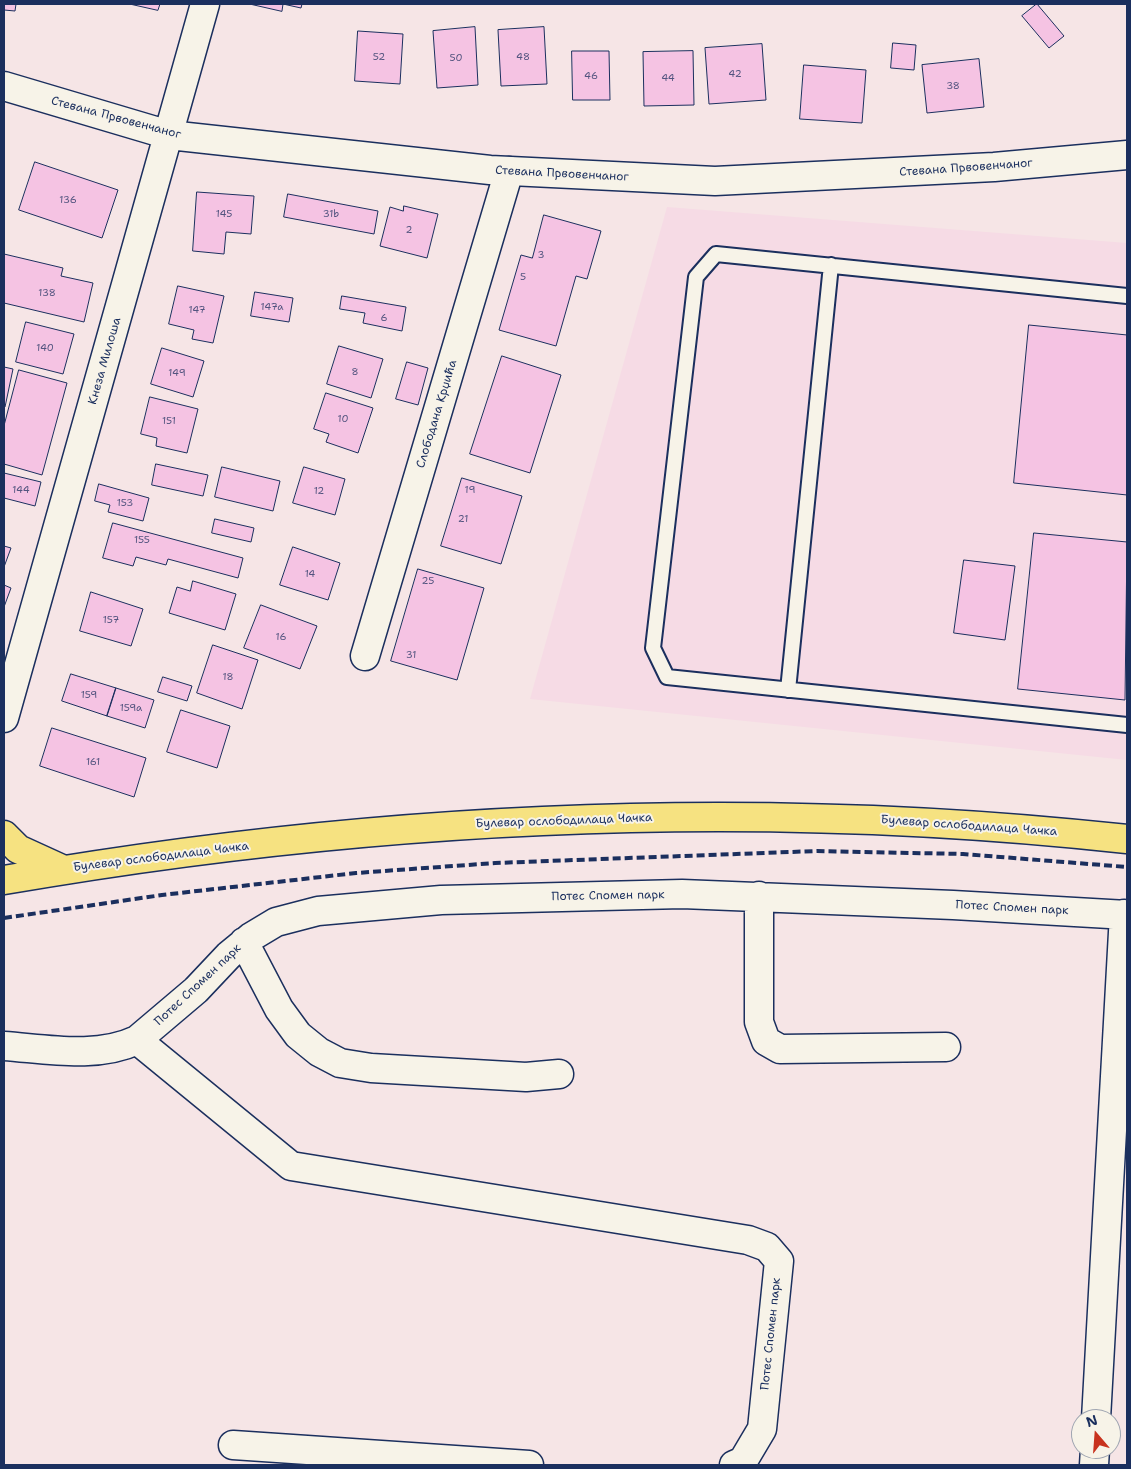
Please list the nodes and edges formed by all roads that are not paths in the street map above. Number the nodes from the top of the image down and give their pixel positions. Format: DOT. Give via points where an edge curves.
graph roads {
  1 [pos="205,4"];
  2 [pos="4,86"];
  3 [pos="169,135"];
  4 [pos="1127,155"];
  5 [pos="509,171"];
  6 [pos="831,265"];
  7 [pos="1127,296"];
  8 [pos="365,656"];
  9 [pos="788,690"];
  10 [pos="4,718"];
  11 [pos="1127,725"];
  12 [pos="4,835"];
  13 [pos="1127,839"];
  14 [pos="64,870"];
  15 [pos="4,880"];
  16 [pos="758,896"];
  17 [pos="1126,914"];
  18 [pos="244,942"];
  19 [pos="138,1040"];
  20 [pos="4,1046"];
  21 [pos="946,1047"];
  22 [pos="559,1074"];
  23 [pos="1097,1409"];
  24 [pos="233,1445"];
  25 [pos="529,1465"];
  26 [pos="734,1465"];
  1 -- 3 [label="street, Кнеза Милоша"];
  2 -- 3 [label="street, Стевана Првовенчаног"];
  3 -- 5 [label="street, Стевана Првовенчаног"];
  3 -- 10 [label="street, Кнеза Милоша"];
  4 -- 5 [label="street, Стевана Првовенчаног" via="994,167 714,181"];
  5 -- 8 [label="street, Слободана Крџића"];
  6 -- 7 [label="lane"];
  6 -- 9 [label="lane"];
  6 -- 9 [label="lane" via="716,254 696,277 653,648 667,677"];
  9 -- 11 [label="lane"];
  12 -- 14 [label="main road" via="18,849"];
  13 -- 14 [label="main road, Булевар ослободилаца Чачка" via="916,820 664,817 410,829 271,842"];
  14 -- 15 [label="main road, Булевар ослободилаца Чачка"];
  16 -- 17 [label="street, Потес Спомен парк"];
  16 -- 18 [label="street, Потес Спомен парк" via="682,894 441,900 318,912 276,922"];
  16 -- 21 [label="street" via="759,1022 766,1041 780,1049"];
  17 -- 23 [label="street, Потес Спомен парк"];
  18 -- 19 [label="street, Потес Спомен парк" via="196,990"];
  18 -- 22 [label="street" via="275,1001 298,1036 340,1063 371,1068 526,1077"];
  19 -- 20 [label="street, Потес Спомен парк" via="95,1052"];
  19 -- 26 [label="street, Потес Спомен парк" via="290,1166 748,1240 767,1247 778,1261 762,1429 743,1461"];
  24 -- 25 [label="street"];
}
